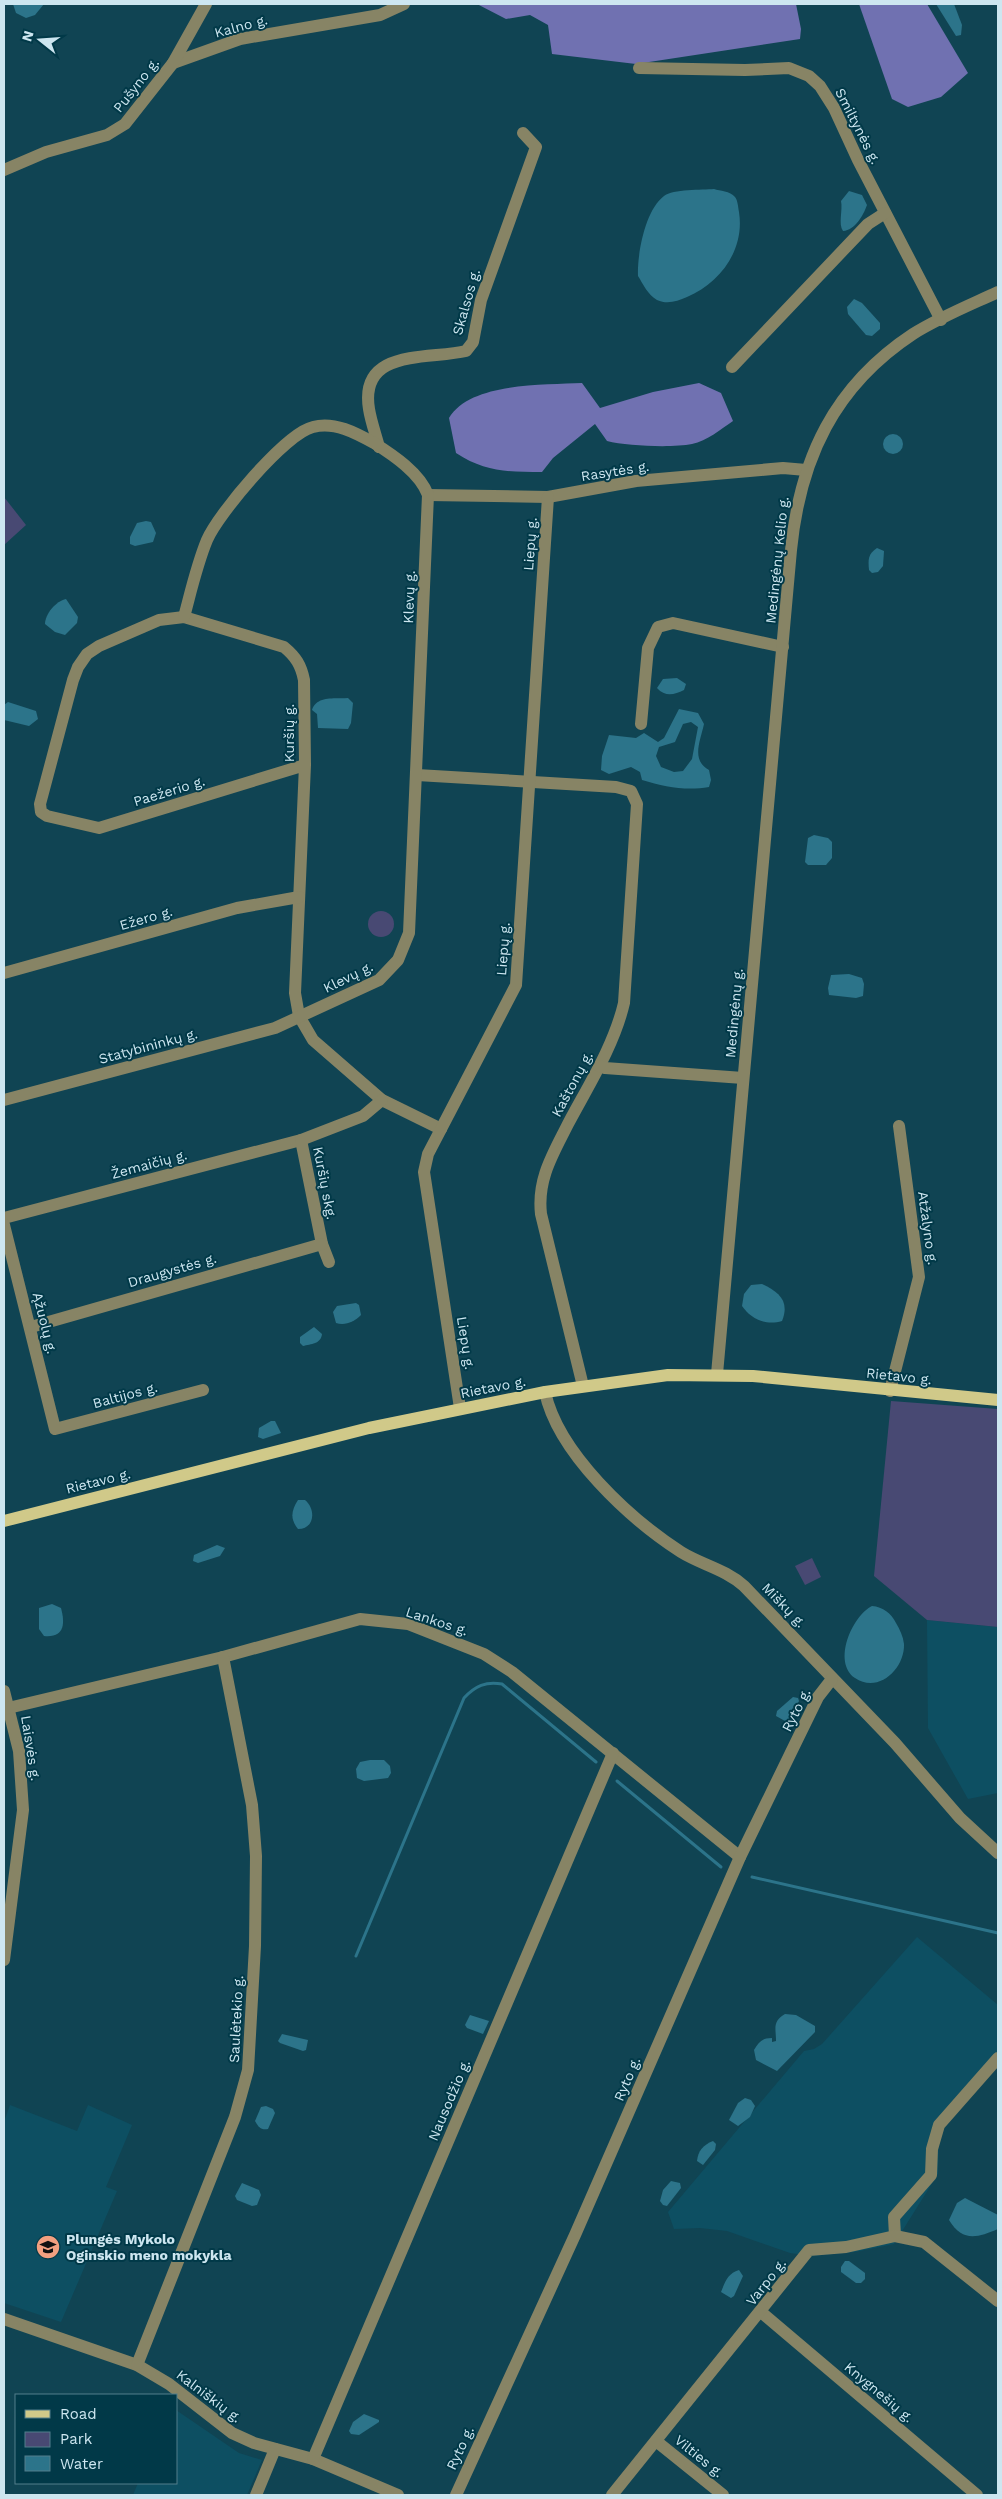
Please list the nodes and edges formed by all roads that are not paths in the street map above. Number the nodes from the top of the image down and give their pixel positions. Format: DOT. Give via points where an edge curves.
graph roads {
  1 [pos="206,4"];
  2 [pos="404,4"];
  3 [pos="173,63"];
  4 [pos="639,68"];
  5 [pos="523,133"];
  6 [pos="4,170"];
  7 [pos="885,213"];
  8 [pos="998,292"];
  9 [pos="941,320"];
  10 [pos="732,367"];
  11 [pos="380,447"];
  12 [pos="806,470"];
  13 [pos="428,495"];
  14 [pos="548,497"];
  15 [pos="184,616"];
  16 [pos="783,652"];
  17 [pos="641,724"];
  18 [pos="305,765"];
  19 [pos="417,775"];
  20 [pos="529,780"];
  21 [pos="42,812"];
  22 [pos="298,897"];
  23 [pos="4,973"];
  24 [pos="298,1016"];
  25 [pos="599,1066"];
  26 [pos="743,1078"];
  27 [pos="4,1100"];
  28 [pos="382,1100"];
  29 [pos="899,1126"];
  30 [pos="441,1129"];
  31 [pos="301,1140"];
  32 [pos="4,1218"];
  33 [pos="4,1224"];
  34 [pos="322,1244"];
  35 [pos="329,1262"];
  36 [pos="31,1327"];
  37 [pos="717,1374"];
  38 [pos="583,1386"];
  39 [pos="202,1390"];
  40 [pos="890,1391"];
  41 [pos="545,1392"];
  42 [pos="998,1400"];
  43 [pos="460,1408"];
  44 [pos="55,1429"];
  45 [pos="4,1521"];
  46 [pos="223,1657"];
  47 [pos="832,1679"];
  48 [pos="4,1690"];
  49 [pos="6,1708"];
  50 [pos="613,1753"];
  51 [pos="998,1853"];
  52 [pos="740,1857"];
  53 [pos="4,1960"];
  54 [pos="998,2058"];
  55 [pos="895,2236"];
  56 [pos="998,2301"];
  57 [pos="761,2312"];
  58 [pos="4,2319"];
  59 [pos="137,2365"];
  60 [pos="656,2441"];
  61 [pos="275,2449"];
  62 [pos="313,2460"];
  63 [pos="256,2495"];
  64 [pos="398,2495"];
  65 [pos="456,2495"];
  66 [pos="612,2495"];
  67 [pos="723,2495"];
  68 [pos="977,2495"];
  1 -- 3 [label="street, Pušyno g."];
  2 -- 3 [label="street, Kalno g." via="380,15 240,39"];
  3 -- 6 [label="street, Pušyno g." via="137,112 118,129 93,140 46,152"];
  4 -- 7 [label="street, Smiltynės g." via="789,68 809,76 820,86 834,108"];
  5 -- 11 [label="street, Skalsos g." via="536,147 481,300 473,342 466,351 402,358 386,364 369,391 369,409"];
  7 -- 9 [label="street, Smiltynės g."];
  7 -- 10 [label="street" via="868,224"];
  8 -- 9 [label="street, Medingėnų Kelio g."];
  9 -- 12 [label="street, Medingėnų Kelio g." via="896,347 862,378 827,424"];
  11 -- 13 [label="street" via="416,475 425,485"];
  11 -- 15 [label="street" via="348,430 322,425 310,427 292,439 247,483 208,538"];
  12 -- 14 [label="street, Rasytės g." via="783,468 636,481"];
  12 -- 16 [label="street, Medingėnų Kelio g." via="794,521"];
  13 -- 14 [label="street, Rasytės g."];
  13 -- 19 [label="street, Klevų g."];
  14 -- 20 [label="street, Liepų g."];
  15 -- 18 [label="street, Kuršių g." via="284,647 294,656 304,680"];
  15 -- 21 [label="street, Kuršių g." via="159,620 87,654 72,680 40,804"];
  16 -- 17 [label="street" via="673,623 658,627 648,648"];
  16 -- 26 [label="street, Medingėnų g."];
  18 -- 21 [label="street, Paežerio g." via="99,828"];
  18 -- 22 [label="street, Kuršių g."];
  19 -- 20 [label="street"];
  19 -- 24 [label="street, Klevų g." via="411,919 404,948 390,971 380,980"];
  20 -- 25 [label="street, Kaštonų g." via="616,787 632,791 637,804 624,1003 617,1029"];
  20 -- 30 [label="street, Liepų g." via="516,985"];
  22 -- 23 [label="street, Ežero g." via="237,908"];
  22 -- 24 [label="street, Kuršių g." via="295,993"];
  24 -- 27 [label="street, Statybininkų g." via="275,1028"];
  24 -- 28 [label="street, Kuršių g." via="313,1040"];
  25 -- 26 [label="street"];
  25 -- 38 [label="street, Kaštonų g." via="549,1161 540,1188 540,1201"];
  26 -- 37 [label="street, Medingėnų g."];
  28 -- 30 [label="street, Kuršių g."];
  28 -- 31 [label="street, Kuršių skg." via="363,1116"];
  29 -- 40 [label="street, Atžalyno g." via="919,1277"];
  30 -- 43 [label="street, Liepų g." via="428,1154 424,1172"];
  31 -- 32 [label="street, Žemaičių g."];
  31 -- 34 [label="street, Kuršių skg."];
  33 -- 36 [label="street, Ąžuolų g."];
  34 -- 35 [label="street, Kuršių skg."];
  34 -- 36 [label="street, Draugystės g."];
  36 -- 44 [label="street, Ąžuolų g."];
  37 -- 38 [label="main road, Rietavo g." via="668,1375"];
  37 -- 40 [label="main road, Rietavo g."];
  38 -- 41 [label="main road, Rietavo g."];
  39 -- 44 [label="street, Baltijos g."];
  40 -- 42 [label="main road, Rietavo g."];
  41 -- 43 [label="main road, Rietavo g."];
  41 -- 47 [label="street, Miškų g." via="551,1413 570,1446 613,1497 682,1553 725,1571 740,1582"];
  43 -- 45 [label="main road, Rietavo g."];
  46 -- 49 [label="street, Lankos g."];
  46 -- 50 [label="street, Lankos g." via="360,1620 408,1624 484,1654 512,1672"];
  46 -- 59 [label="street, Saulėtekio g." via="252,1805 256,1856 248,2070 235,2117"];
  47 -- 51 [label="street, Miškų g." via="895,1743 960,1818"];
  47 -- 52 [label="street, Ryto g." via="818,1698"];
  48 -- 49 [label="street, Laisvės g."];
  49 -- 53 [label="street, Laisvės g." via="20,1751 23,1810"];
  50 -- 52 [label="street, Lankos g."];
  50 -- 62 [label="street, Nausodžio g."];
  52 -- 65 [label="street, Ryto g." via="576,2235"];
  54 -- 55 [label="street" via="939,2125 932,2149 931,2174 894,2216"];
  55 -- 56 [label="street, Varpo g." via="924,2242"];
  55 -- 57 [label="street, Varpo g." via="809,2250"];
  57 -- 60 [label="street, Varpo g."];
  57 -- 68 [label="street, Knygnešių g."];
  58 -- 59 [label="street, Kalniškių g."];
  59 -- 61 [label="street, Kalniškių g." via="169,2384 232,2434"];
  60 -- 66 [label="street, Varpo g."];
  60 -- 67 [label="street, Vilties g."];
  61 -- 62 [label="street, Kalniškių g."];
  61 -- 63 [label="street"];
  62 -- 64 [label="street, Kalniškių g."];
}
